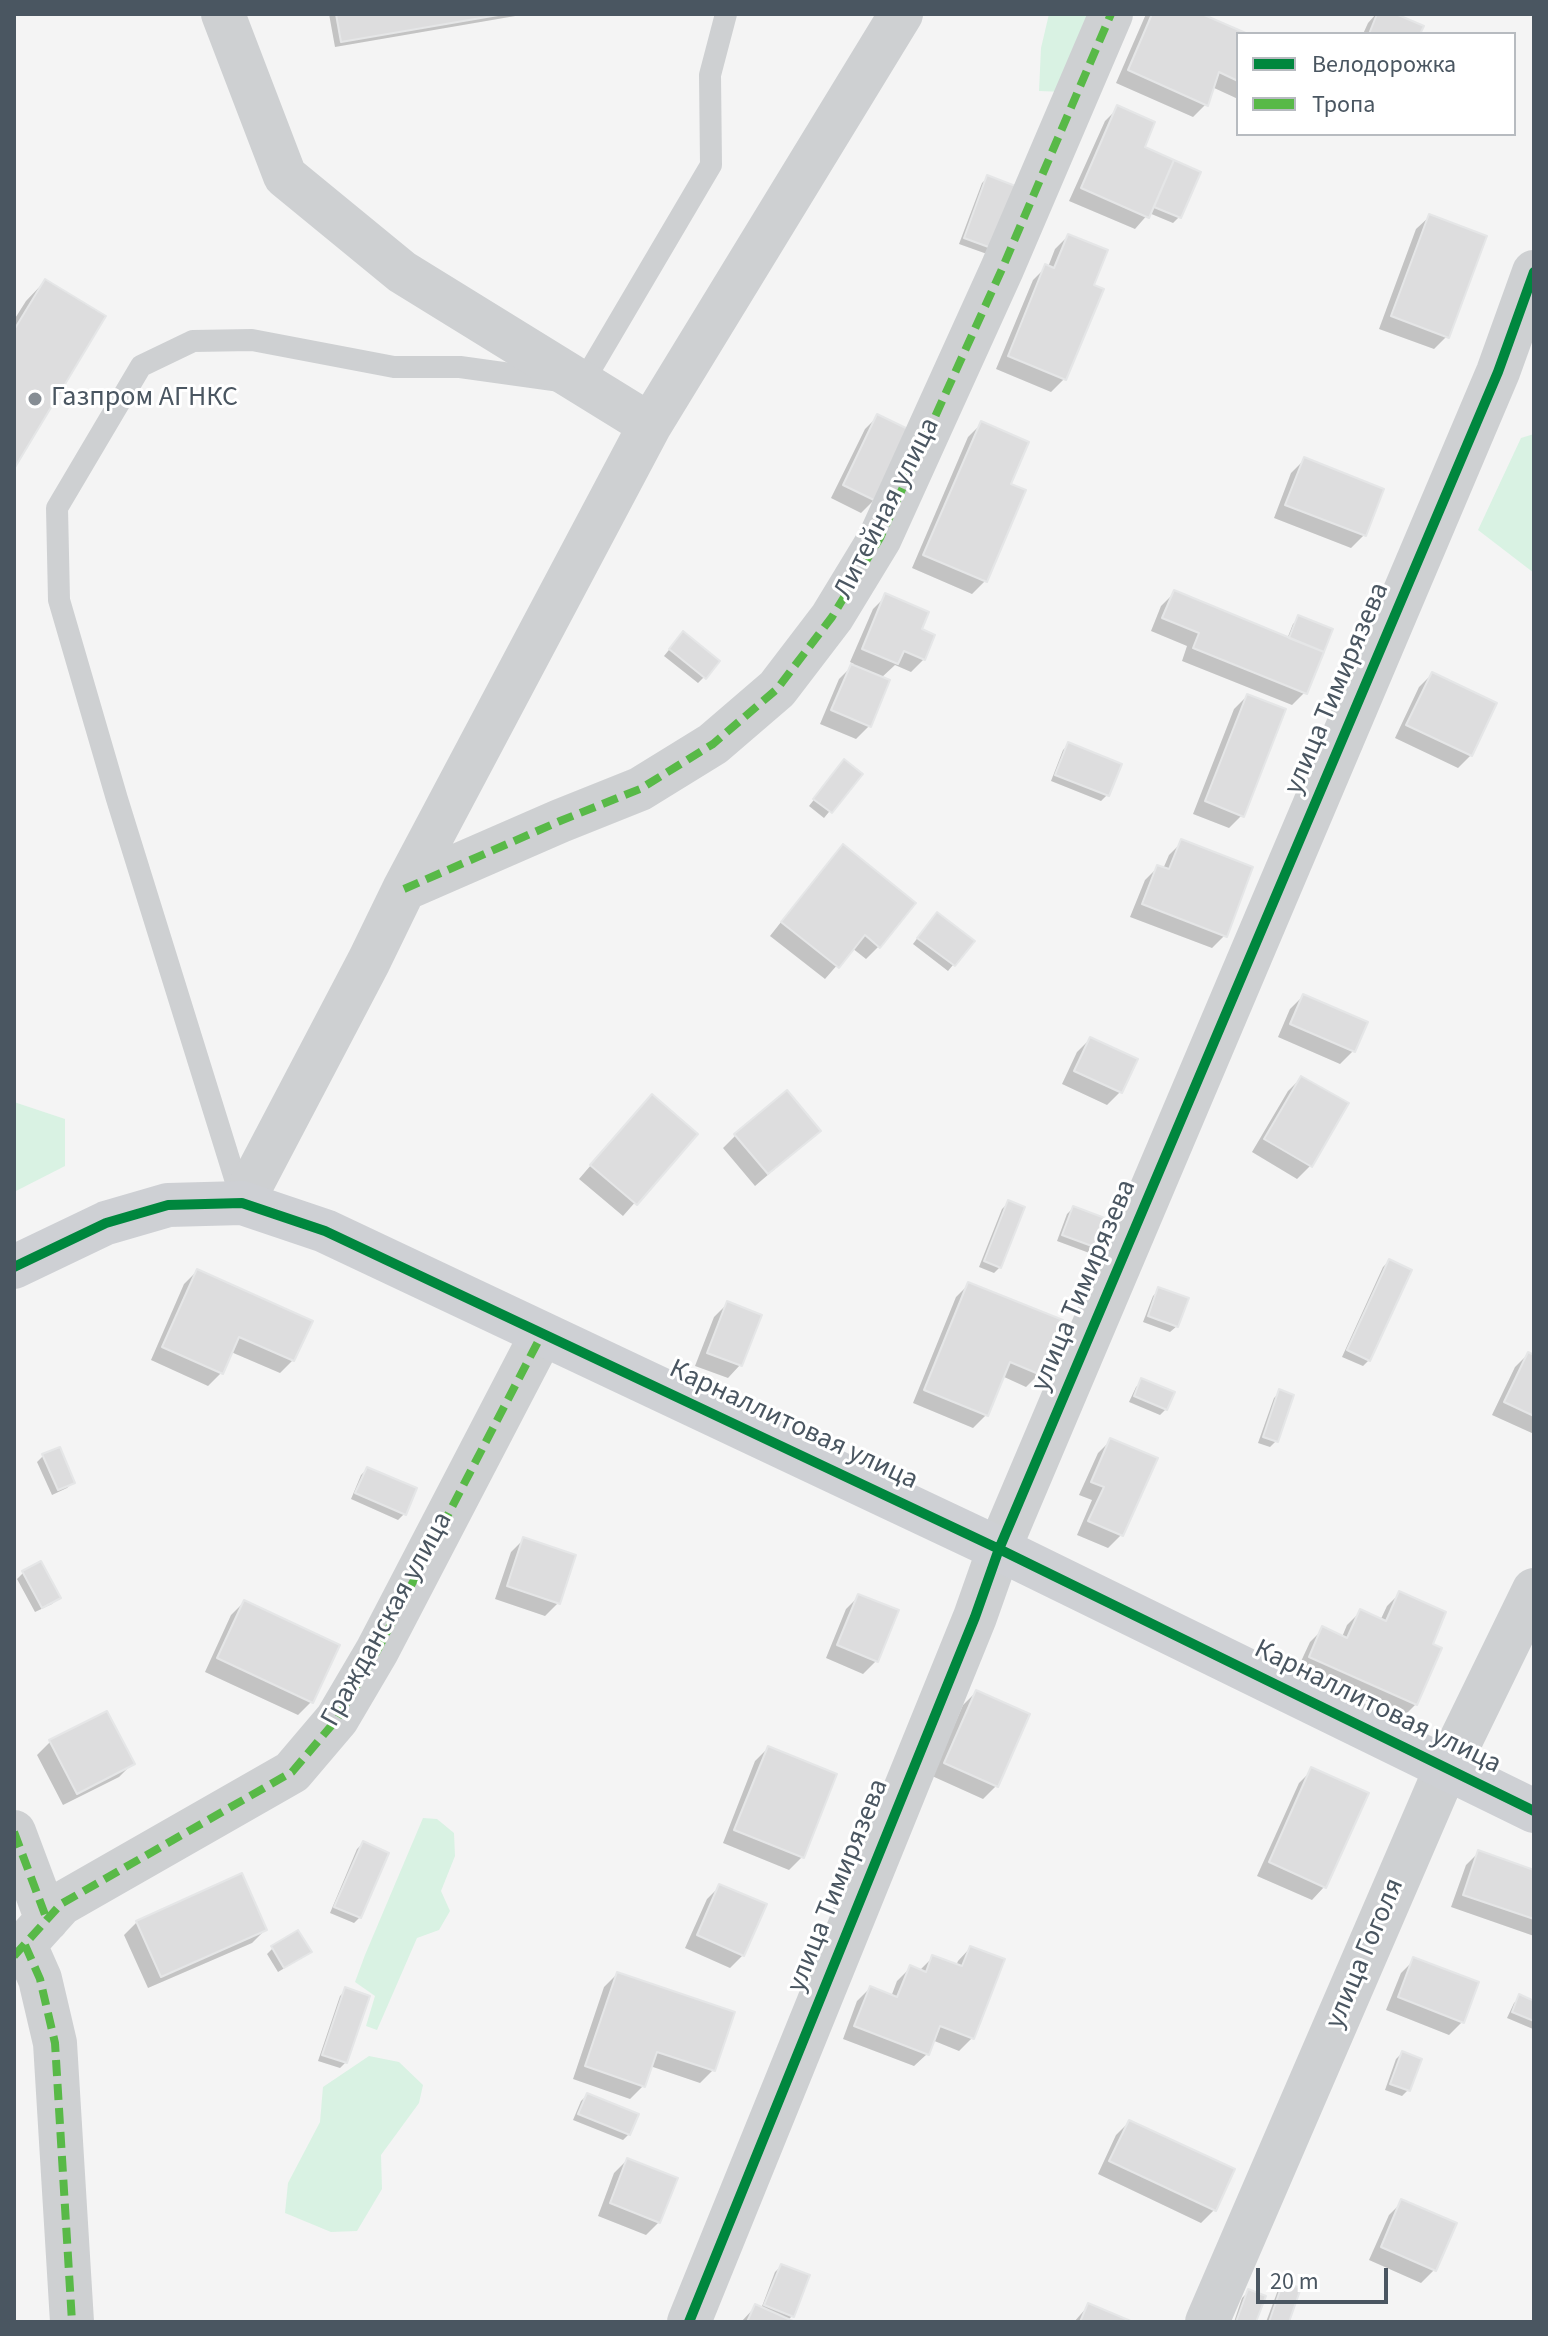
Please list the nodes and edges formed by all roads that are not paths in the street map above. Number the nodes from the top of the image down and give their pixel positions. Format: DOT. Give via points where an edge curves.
graph roads {
  1 [pos="223,14"];
  2 [pos="726,14"];
  3 [pos="901,14"];
  4 [pos="1111,14"];
  5 [pos="1534,272"];
  6 [pos="582,384"];
  7 [pos="650,425"];
  8 [pos="404,889"];
  9 [pos="242,1203"];
  10 [pos="14,1267"];
  11 [pos="542,1334"];
  12 [pos="999,1549"];
  13 [pos="1534,1590"];
  14 [pos="1446,1769"];
  15 [pos="1534,1811"];
  16 [pos="14,1832"];
  17 [pos="29,1940"];
  18 [pos="72,2322"];
  19 [pos="689,2322"];
  20 [pos="1207,2322"];
  1 -- 6 [label="street" via="285,176 402,272"];
  2 -- 6 [label="lane" via="710,75 711,165"];
  3 -- 7 [label="street"];
  4 -- 8 [label="street, Литейная улица" via="880,538 832,617 777,689 713,744 640,789"];
  5 -- 12 [label="street, улица Тимирязева" via="1498,372"];
  6 -- 7 [label="street"];
  6 -- 9 [label="lane" via="460,367 394,367 252,340 193,341 141,366 57,508 59,600"];
  7 -- 8 [label="street"];
  8 -- 9 [label="street"];
  9 -- 10 [label="street, Карналлитовая улица" via="168,1205 106,1223"];
  9 -- 11 [label="street, Карналлитовая улица" via="325,1231"];
  11 -- 12 [label="street, Карналлитовая улица"];
  11 -- 17 [label="street, Гражданская улица" via="337,1719 292,1772 61,1904"];
  12 -- 14 [label="street, Карналлитовая улица"];
  12 -- 19 [label="street, улица Тимирязева"];
  13 -- 14 [label="street, улица Гоголя"];
  14 -- 15 [label="street, Карналлитовая улица"];
  14 -- 20 [label="street, улица Гоголя"];
  16 -- 17 [label="street"];
  17 -- 18 [label="street" via="55,2043"];
}
